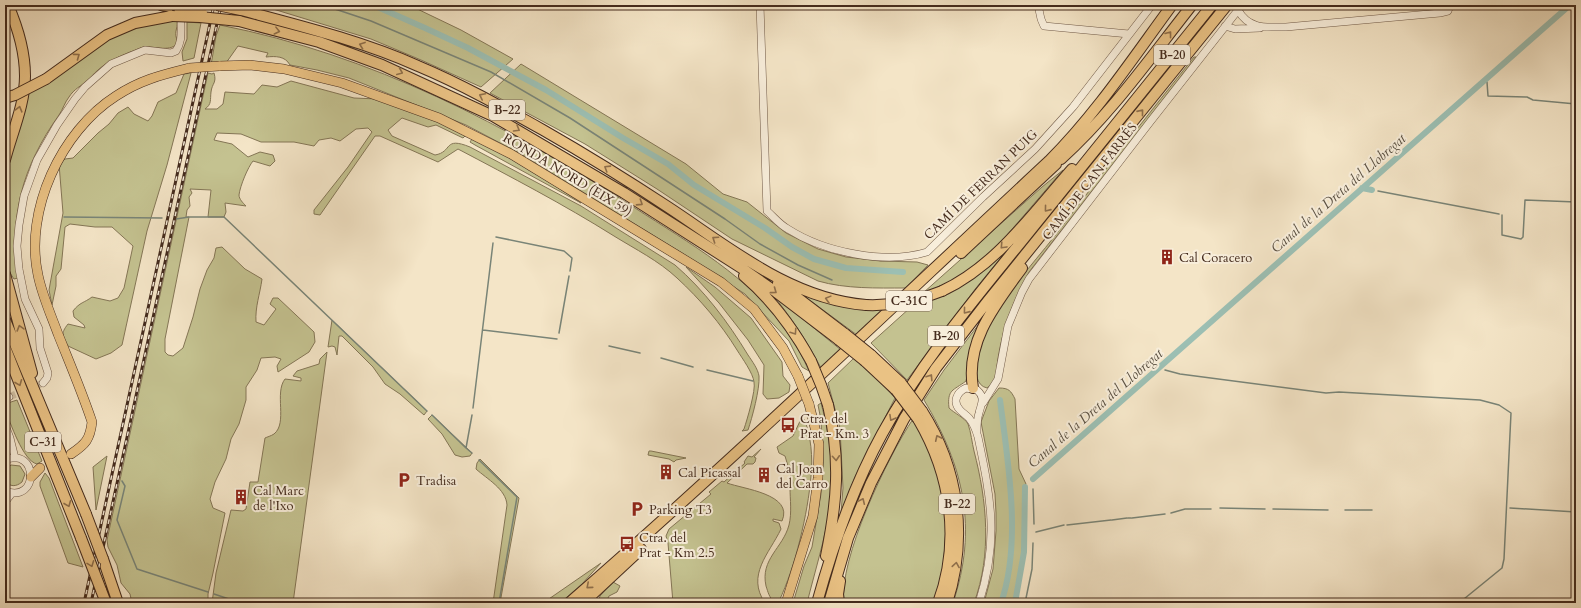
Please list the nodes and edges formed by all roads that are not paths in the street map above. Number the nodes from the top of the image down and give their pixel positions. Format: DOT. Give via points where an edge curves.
graph roads {
  1 [pos="8,5"];
  2 [pos="161,5"];
  3 [pos="218,5"];
  4 [pos="760,5"];
  5 [pos="1038,5"];
  6 [pos="1152,5"];
  7 [pos="1165,5"];
  8 [pos="1172,5"];
  9 [pos="1180,5"];
  10 [pos="1192,5"];
  11 [pos="1212,5"];
  12 [pos="1450,5"];
  13 [pos="1232,7"];
  14 [pos="239,21"];
  15 [pos="181,24"];
  16 [pos="1225,26"];
  17 [pos="1262,28"];
  18 [pos="1129,34"];
  19 [pos="5,98"];
  20 [pos="1133,103"];
  21 [pos="1059,157"];
  22 [pos="5,160"];
  23 [pos="1068,201"];
  24 [pos="718,254"];
  25 [pos="748,260"];
  26 [pos="5,274"];
  27 [pos="5,320"];
  28 [pos="842,337"];
  29 [pos="5,347"];
  30 [pos="43,383"];
  31 [pos="976,391"];
  32 [pos="991,391"];
  33 [pos="983,403"];
  34 [pos="40,406"];
  35 [pos="979,410"];
  36 [pos="965,414"];
  37 [pos="920,415"];
  38 [pos="5,425"];
  39 [pos="977,432"];
  40 [pos="71,454"];
  41 [pos="15,458"];
  42 [pos="5,460"];
  43 [pos="30,467"];
  44 [pos="32,477"];
  45 [pos="9,492"];
  46 [pos="5,502"];
  47 [pos="848,538"];
  48 [pos="106,603"];
  49 [pos="118,603"];
  50 [pos="569,603"];
  51 [pos="583,603"];
  52 [pos="786,603"];
  53 [pos="816,603"];
  54 [pos="829,603"];
  55 [pos="839,603"];
  56 [pos="938,603"];
  57 [pos="947,603"];
  58 [pos="980,603"];
  22 -- 1 [label="highway, one-way" via="25,77 23,48"];
  2 -- 14 [label="highway, B-22, bridge"];
  25 -- 3 [label="highway, B-22, one-way, bridge" via="596,161 494,103 417,65 307,27"];
  4 -- 18 [label="street, CAMÍ DE FERRAN PUIG" via="767,211 786,229 816,244 840,252 895,258 927,252 1035,149 1072,107"];
  5 -- 18 [label="street" via="1044,26"];
  6 -- 18 [label="street, CAMÍ DE FERRAN PUIG"];
  7 -- 21 [label="highway"];
  8 -- 21 [label="highway, C-31C"];
  9 -- 21 [label="highway, C-31C" via="1081,137"];
  21 -- 10 [label="highway, one-way" via="1082,140 1104,117"];
  11 -- 20 [label="highway, B-20"];
  12 -- 17 [label="street" via="1448,10 1440,13 1286,28"];
  13 -- 16 [label="street, CAMÍ DE CAN FARRÉS"];
  13 -- 17 [label="street" via="1245,19"];
  23 -- 13 [label="highway, B-20, one-way"];
  19 -- 14 [label="highway, one-way, bridge" via="46,79 107,35 135,23 172,16"];
  14 -- 24 [label="highway, B-22, one-way" via="352,53 500,119 607,182"];
  15 -- 30 [label="street" via="180,45 176,51 145,50 133,54 112,64 85,87 57,125 37,160 24,196 17,246 25,299 39,329 40,348 48,373"];
  16 -- 17 [label="street" via="1235,29"];
  16 -- 32 [label="street, CAMÍ DE CAN FARRÉS" via="1029,279 1010,320 1000,375"];
  20 -- 25 [label="highway, one-way, bridge" via="994,255 971,275 942,291 882,305 834,301 784,281"];
  20 -- 53 [label="highway, B-20, one-way" via="958,320 912,383 882,435 856,490"];
  21 -- 50 [label="highway, C-31C, one-way" via="638,543"];
  21 -- 51 [label="highway, C-31C" via="782,420"];
  23 -- 31 [label="highway" via="984,324 972,360 971,376"];
  47 -- 23 [label="highway, B-20, one-way" via="881,461 921,390 960,335"];
  24 -- 28 [label="highway, B-22, one-way"];
  24 -- 53 [label="highway, one-way, bridge" via="773,304 794,332 821,385 832,420 836,456 836,493"];
  25 -- 28 [label="highway, B-22"];
  34 -- 26 [label="highway, one-way"];
  27 -- 34 [label="highway, C-31"];
  28 -- 37 [label="highway, B-22, bridge" via="898,386"];
  29 -- 48 [label="highway, C-31, one-way, bridge"];
  31 -- 32 [label="street" via="987,394"];
  31 -- 33 [label="street" via="982,397"];
  31 -- 36 [label="street" via="969,388 962,390 957,397 957,406"];
  32 -- 33 [label="street, CAMÍ DE CAN FARRÉS"];
  33 -- 35 [label="street"];
  34 -- 49 [label="highway, C-31, bridge" via="86,514"];
  35 -- 36 [label="street"];
  35 -- 39 [label="street"];
  36 -- 39 [label="street"];
  37 -- 56 [label="highway, B-22" via="939,463 949,508 950,554"];
  57 -- 37 [label="highway, B-22, one-way" via="958,555 957,504 948,462 936,433"];
  38 -- 41 [label="street"];
  39 -- 58 [label="street" via="989,490 992,523 989,566"];
  40 -- 52 [label="main road, RONDA NORD (EIX 59), bridge" via="87,441 91,434 92,422 38,274 35,239 40,203 49,178 80,128 114,97 133,86 153,77 189,68 250,65 284,69 342,83 439,118 511,154 721,282 754,309 783,348 798,376 809,404 819,444 813,516"];
  41 -- 42 [label="street"];
  41 -- 43 [label="street"];
  43 -- 44 [label="main road" via="40,468"];
  44 -- 45 [label="street" via="27,488"];
  45 -- 46 [label="street"];
  47 -- 54 [label="highway, B-20"];
  47 -- 55 [label="highway"];
}
